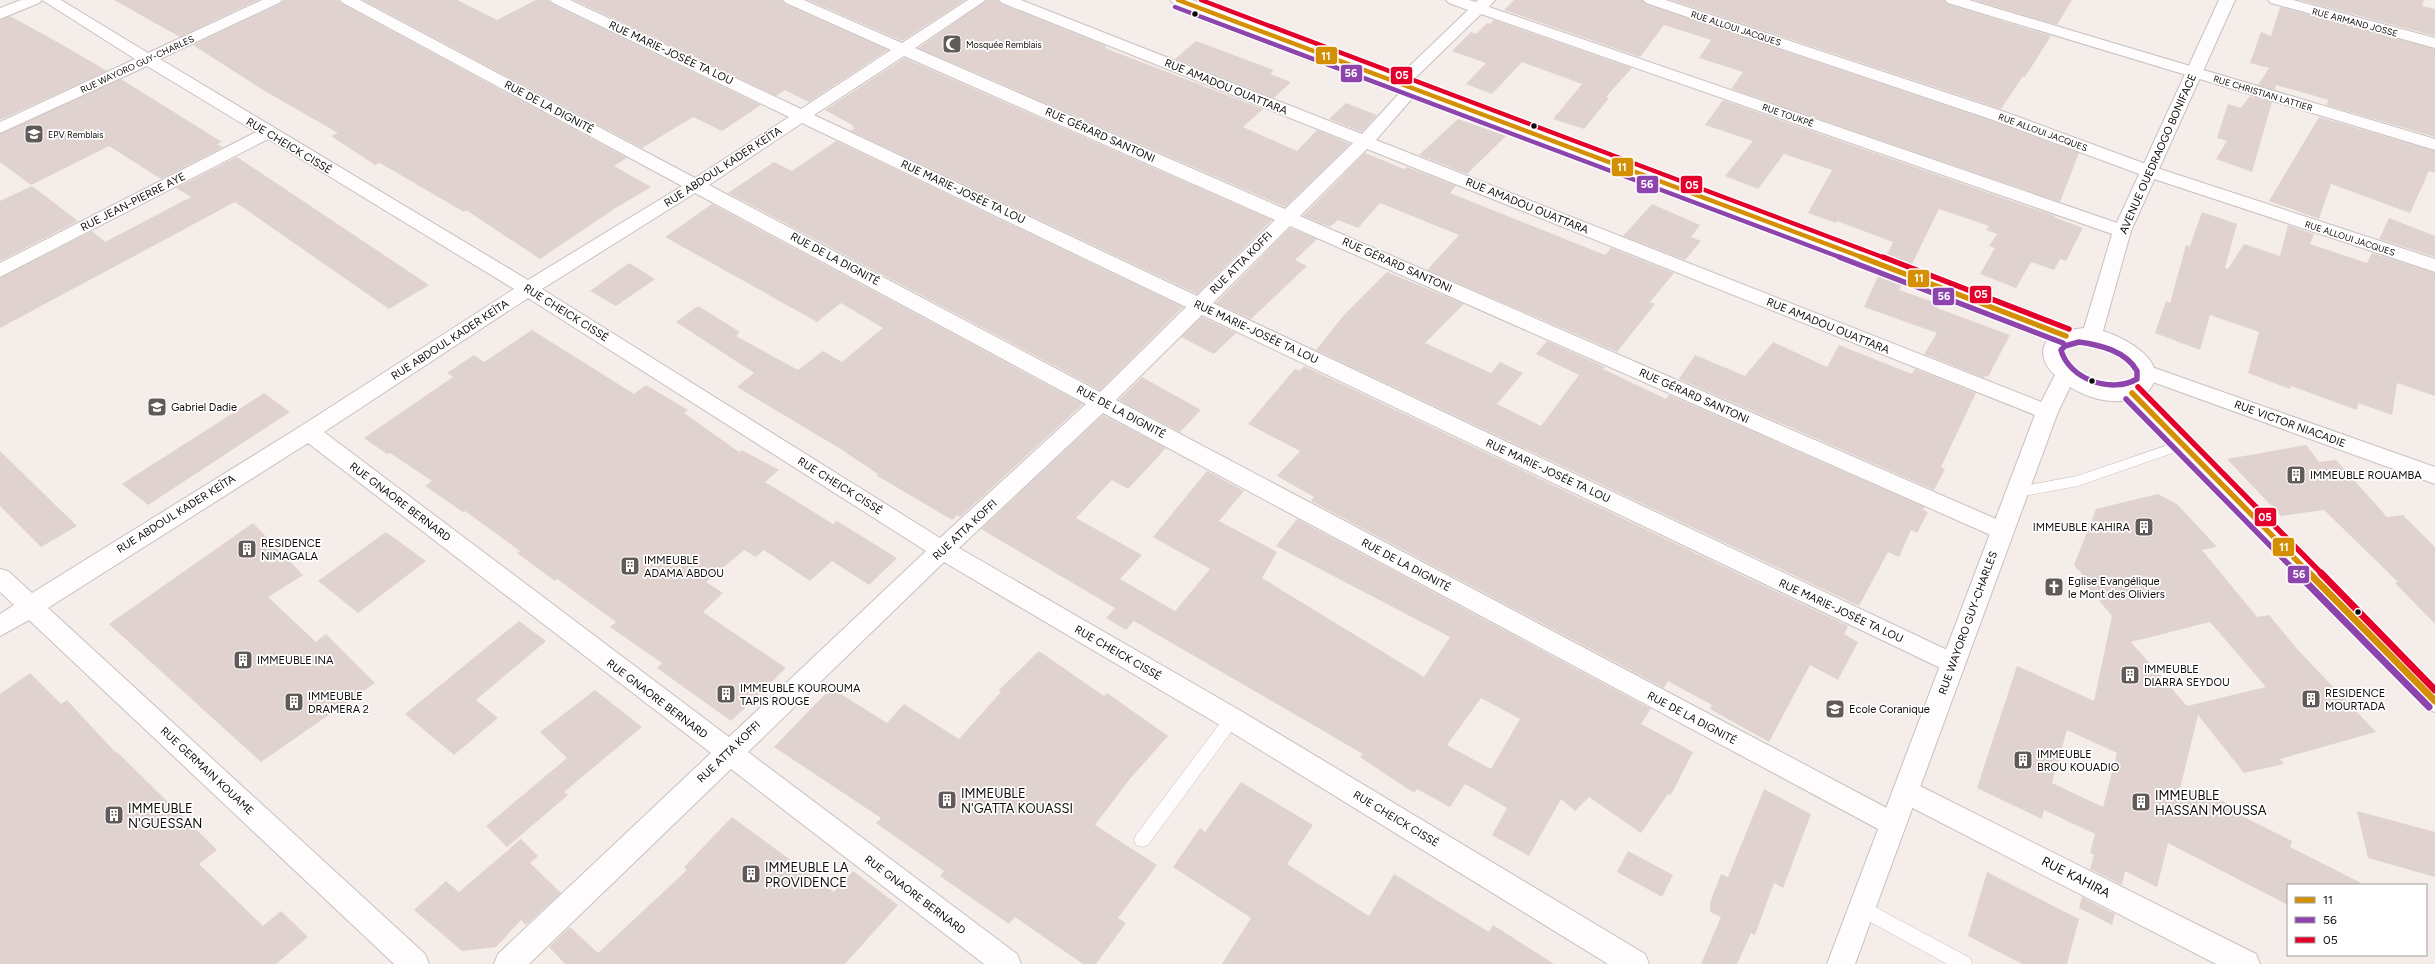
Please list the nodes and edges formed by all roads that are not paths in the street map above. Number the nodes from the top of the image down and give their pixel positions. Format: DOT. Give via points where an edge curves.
graph roads {
  1 [pos="34,0"];
  2 [pos="50,0"];
  3 [pos="274,0"];
  4 [pos="348,0"];
  5 [pos="558,0"];
  6 [pos="791,0"];
  7 [pos="978,0"];
  8 [pos="1007,0"];
  9 [pos="1178,0"];
  10 [pos="1454,0"];
  11 [pos="1651,0"];
  12 [pos="1953,0"];
  13 [pos="2227,0"];
  14 [pos="2276,0"];
  15 [pos="1483,4"];
  16 [pos="0,14"];
  17 [pos="2435,43"];
  18 [pos="904,49"];
  19 [pos="146,60"];
  20 [pos="2194,72"];
  21 [pos="1407,85"];
  22 [pos="802,116"];
  23 [pos="0,128"];
  24 [pos="267,133"];
  25 [pos="1364,142"];
  26 [pos="2435,145"];
  27 [pos="2148,170"];
  28 [pos="696,186"];
  29 [pos="1287,217"];
  30 [pos="2122,231"];
  31 [pos="2435,266"];
  32 [pos="0,271"];
  33 [pos="528,289"];
  34 [pos="1199,305"];
  35 [pos="2092,334"];
  36 [pos="2066,336"];
  37 [pos="2146,372"];
  38 [pos="2065,375"];
  39 [pos="2132,393"];
  40 [pos="1102,402"];
  41 [pos="2047,412"];
  42 [pos="308,432"];
  43 [pos="2183,445"];
  44 [pos="2435,476"];
  45 [pos="2018,492"];
  46 [pos="2002,531"];
  47 [pos="942,550"];
  48 [pos="0,578"];
  49 [pos="29,606"];
  50 [pos="0,626"];
  51 [pos="1953,664"];
  52 [pos="2435,701"];
  53 [pos="1232,719"];
  54 [pos="728,753"];
  55 [pos="1906,791"];
  56 [pos="1893,825"];
  57 [pos="1142,840"];
  58 [pos="1862,908"];
  59 [pos="414,964"];
  60 [pos="508,964"];
  61 [pos="1008,964"];
  62 [pos="1635,964"];
  63 [pos="1841,964"];
  64 [pos="1964,964"];
  65 [pos="2246,964"];
  1 -- 16 [label="street"];
  2 -- 19 [label="street, RUE CHEICK CISSÉ"];
  3 -- 19 [label="street, RUE WAYORO GUY-CHARLES"];
  4 -- 28 [label="street, RUE DE LA DIGNITÉ"];
  5 -- 22 [label="street, RUE MARIE-JOSÉE TA LOU"];
  6 -- 18 [label="street, RUE GÉRARD SANTONI"];
  7 -- 18 [label="street, RUE ABDOUL KADER KEÏTA"];
  8 -- 25 [label="street, RUE AMADOU OUATTARA"];
  9 -- 21 [label="street"];
  10 -- 15 [label="street, RUE TOUKPÊ"];
  11 -- 27 [label="street, RUE ALLOUI JACQUES" via="1999,116"];
  12 -- 20 [label="street, RUE CHRISTIAN LATTIER"];
  13 -- 20 [label="street, AVENUE OUEDRAOGO BONIFACE"];
  14 -- 17 [label="street, RUE ARMAND JOSSE"];
  15 -- 21 [label="street, RUE ATTA KOFFI"];
  15 -- 30 [label="street, RUE TOUKPÊ"];
  18 -- 22 [label="street, RUE ABDOUL KADER KEÏTA"];
  18 -- 29 [label="street, RUE GÉRARD SANTONI"];
  19 -- 23 [label="street, RUE WAYORO GUY-CHARLES"];
  19 -- 24 [label="street, RUE CHEICK CISSÉ"];
  20 -- 26 [label="street, RUE CHRISTIAN LATTIER"];
  20 -- 27 [label="street, AVENUE OUEDRAOGO BONIFACE"];
  21 -- 25 [label="street, RUE ATTA KOFFI"];
  21 -- 36 [label="street"];
  22 -- 28 [label="street, RUE ABDOUL KADER KEÏTA"];
  22 -- 34 [label="street, RUE MARIE-JOSÉE TA LOU"];
  24 -- 32 [label="street, RUE JEAN-PIERRE AYE"];
  24 -- 33 [label="street, RUE CHEICK CISSÉ"];
  25 -- 29 [label="street, RUE ATTA KOFFI"];
  25 -- 41 [label="street, RUE AMADOU OUATTARA"];
  27 -- 30 [label="street, AVENUE OUEDRAOGO BONIFACE"];
  27 -- 31 [label="street, RUE ALLOUI JACQUES"];
  28 -- 33 [label="street, RUE ABDOUL KADER KEÏTA"];
  28 -- 40 [label="street, RUE DE LA DIGNITÉ"];
  29 -- 34 [label="street, RUE ATTA KOFFI"];
  29 -- 46 [label="street, RUE GÉRARD SANTONI"];
  30 -- 35 [label="street, AVENUE OUEDRAOGO BONIFACE"];
  33 -- 42 [label="street, RUE ABDOUL KADER KEÏTA"];
  33 -- 47 [label="street, RUE CHEICK CISSÉ"];
  34 -- 40 [label="street, RUE ATTA KOFFI"];
  34 -- 51 [label="street, RUE MARIE-JOSÉE TA LOU"];
  35 -- 36 [label="street"];
  35 -- 37 [label="street" via="2120,345 2141,362"];
  36 -- 38 [label="street" via="2058,340 2053,347 2052,356"];
  37 -- 39 [label="street" via="2144,384"];
  37 -- 44 [label="street, RUE VICTOR NIACADIE"];
  38 -- 39 [label="street" via="2090,390 2106,394"];
  38 -- 41 [label="street, RUE WAYORO GUY-CHARLES"];
  39 -- 43 [label="street"];
  40 -- 47 [label="street, RUE ATTA KOFFI"];
  40 -- 56 [label="street, RUE DE LA DIGNITÉ"];
  41 -- 45 [label="street, RUE WAYORO GUY-CHARLES"];
  42 -- 49 [label="street, RUE ABDOUL KADER KEÏTA"];
  42 -- 54 [label="street, RUE GNAORE BERNARD"];
  43 -- 45 [label="lane" via="2078,481"];
  43 -- 52 [label="street"];
  45 -- 46 [label="street, RUE WAYORO GUY-CHARLES"];
  46 -- 51 [label="street, RUE WAYORO GUY-CHARLES"];
  47 -- 53 [label="street, RUE CHEICK CISSÉ"];
  47 -- 54 [label="street, RUE ATTA KOFFI"];
  48 -- 49 [label="street, RUE GERMAIN KOUAME"];
  49 -- 50 [label="street, RUE ABDOUL KADER KEÏTA"];
  49 -- 59 [label="street, RUE GERMAIN KOUAME"];
  51 -- 55 [label="street, RUE WAYORO GUY-CHARLES"];
  53 -- 57 [label="lane"];
  53 -- 62 [label="street, RUE CHEICK CISSÉ"];
  54 -- 60 [label="street, RUE ATTA KOFFI"];
  54 -- 61 [label="street, RUE GNAORE BERNARD"];
  55 -- 56 [label="street, RUE WAYORO GUY-CHARLES"];
  55 -- 65 [label="street, RUE KAHIRA"];
  56 -- 58 [label="street, RUE WAYORO GUY-CHARLES"];
  58 -- 63 [label="street, RUE WAYORO GUY-CHARLES"];
  58 -- 64 [label="lane"];
}
